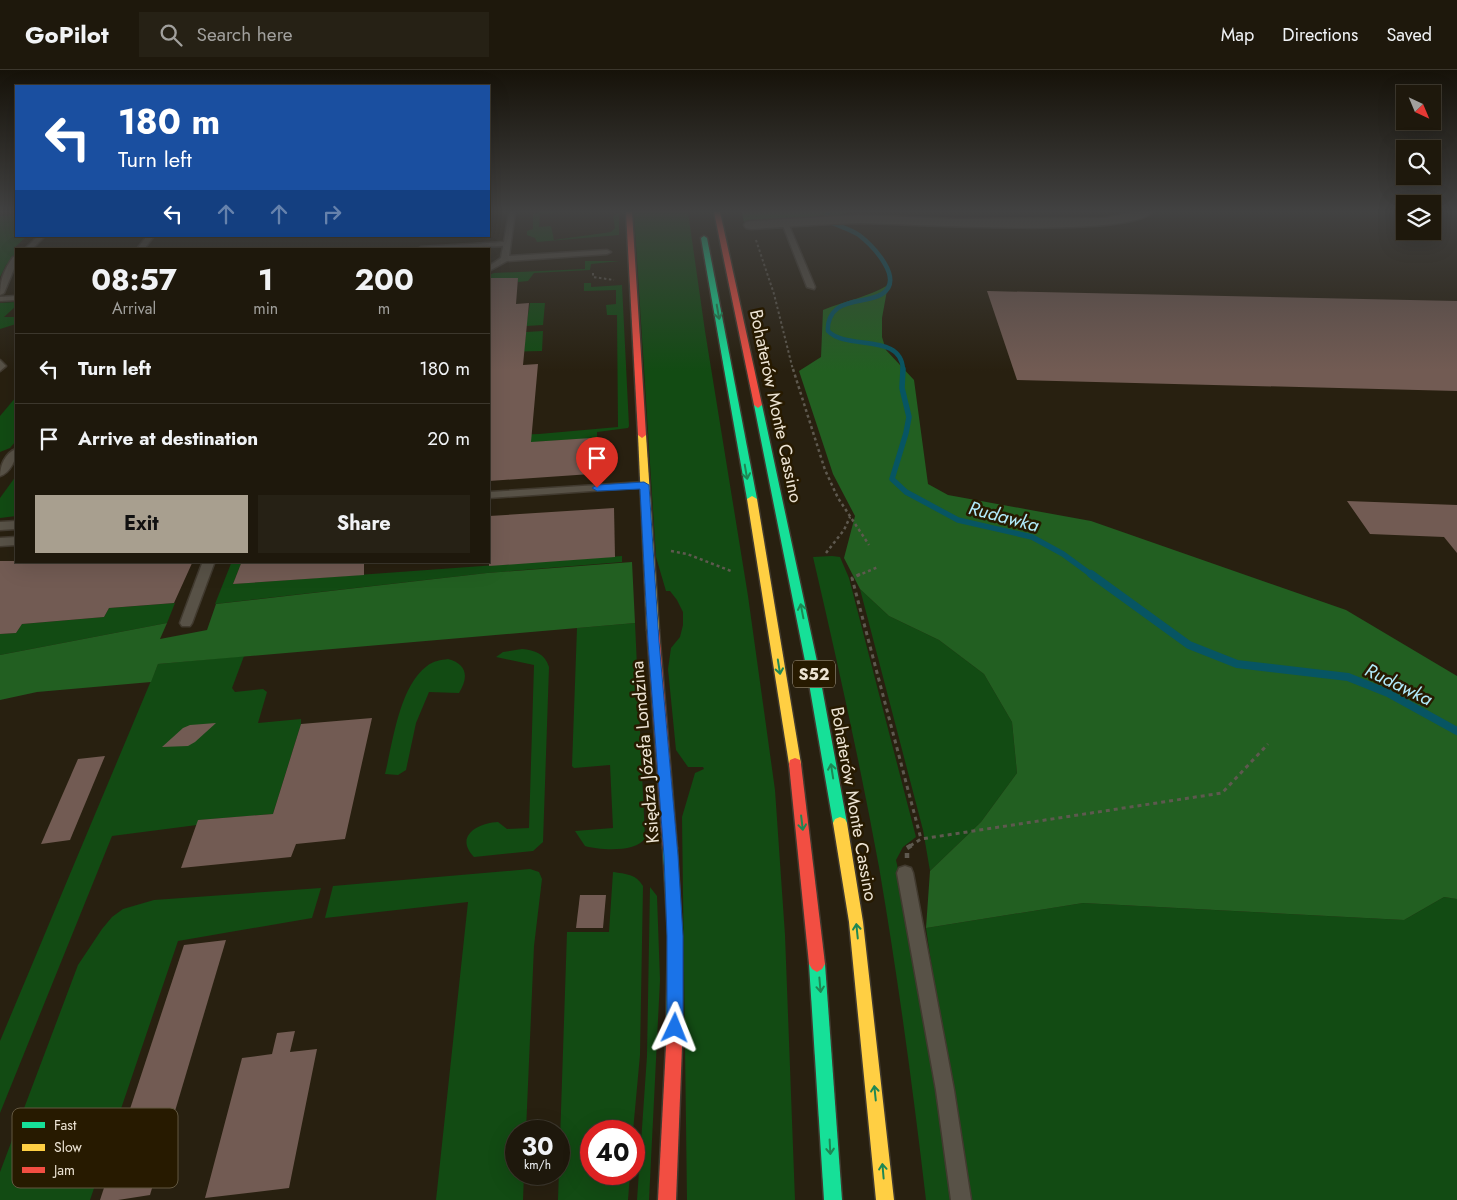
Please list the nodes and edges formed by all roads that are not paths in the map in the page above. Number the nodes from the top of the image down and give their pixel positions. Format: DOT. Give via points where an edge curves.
graph roads {
  1 [pos="12,265"];
  2 [pos="632,265"];
  3 [pos="709,265"];
  4 [pos="728,265"];
  5 [pos="802,265"];
  6 [pos="811,286"];
  7 [pos="0,293"];
  8 [pos="15,298"];
  9 [pos="0,299"];
  10 [pos="0,362"];
  11 [pos="0,368"];
  12 [pos="15,453"];
  13 [pos="0,473"];
  14 [pos="644,485"];
  15 [pos="490,495"];
  16 [pos="15,525"];
  17 [pos="0,526"];
  18 [pos="15,541"];
  19 [pos="0,542"];
  20 [pos="208,563"];
  21 [pos="186,623"];
  22 [pos="905,873"];
  23 [pos="667,1200"];
  24 [pos="833,1200"];
  25 [pos="885,1200"];
  26 [pos="961,1200"];
  1 -- 7 [label="lane"];
  2 -- 14 [label="main road, Księdza Józefa Londzina"];
  3 -- 24 [label="main road, S52, one-way" via="794,758 814,920"];
  25 -- 4 [label="main road, Bohaterów Monte Cassino / S52, one-way" via="856,922 830,762 796,581"];
  5 -- 6 [label="lane"];
  8 -- 9 [label="lane"];
  10 -- 11 [label="lane"];
  12 -- 13 [label="lane"];
  14 -- 15 [label="lane"];
  14 -- 23 [label="main road, Księdza Józefa Londzina" via="675,936 676,1012"];
  16 -- 17 [label="lane"];
  18 -- 19 [label="lane"];
  20 -- 21 [label="lane"];
  22 -- 26 [label="lane" via="945,1090"];
}
